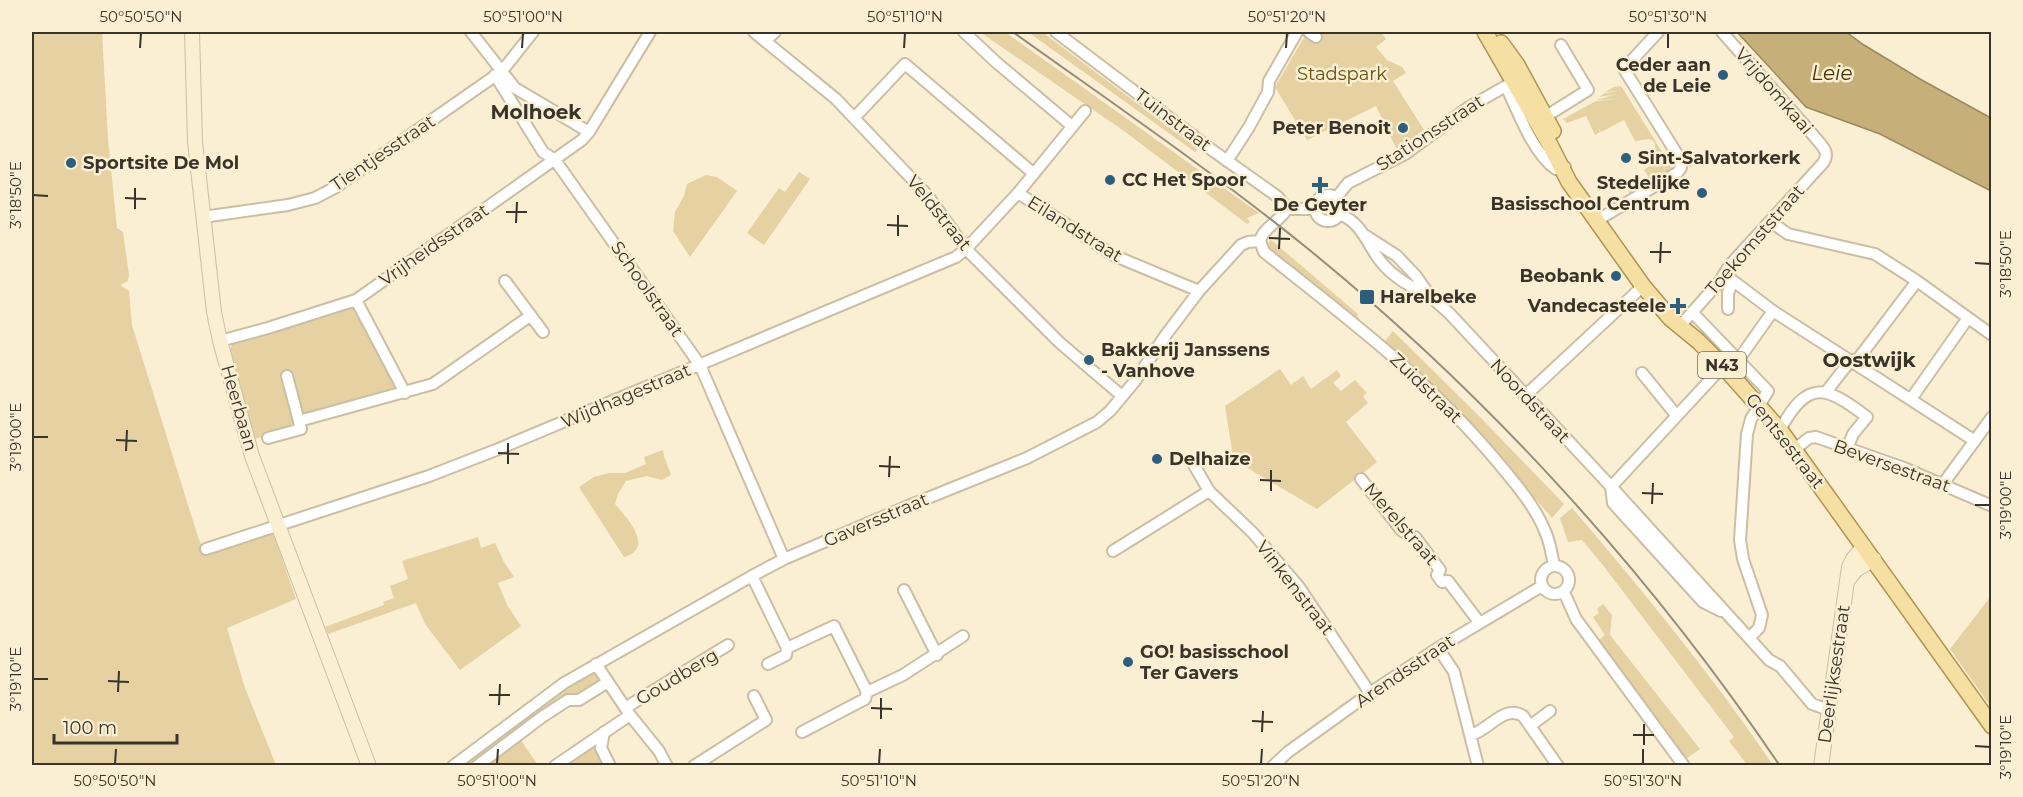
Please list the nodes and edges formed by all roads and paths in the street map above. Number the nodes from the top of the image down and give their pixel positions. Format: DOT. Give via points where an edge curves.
graph roads {
  1 [pos="192,32"];
  2 [pos="471,32"];
  3 [pos="533,32"];
  4 [pos="650,32"];
  5 [pos="754,32"];
  6 [pos="774,32"];
  7 [pos="964,32"];
  8 [pos="1056,32"];
  9 [pos="1297,32"];
  10 [pos="1485,32"];
  11 [pos="1494,32"];
  12 [pos="1658,32"];
  13 [pos="1722,32"];
  14 [pos="765,41"];
  15 [pos="1561,45"];
  16 [pos="498,73"];
  17 [pos="1509,84"];
  18 [pos="1529,88"];
  19 [pos="1084,111"];
  20 [pos="854,118"];
  21 [pos="1542,119"];
  22 [pos="1072,126"];
  23 [pos="589,132"];
  24 [pos="1826,152"];
  25 [pos="555,160"];
  26 [pos="1227,161"];
  27 [pos="1564,168"];
  28 [pos="1033,173"];
  29 [pos="1018,193"];
  30 [pos="1336,198"];
  31 [pos="1287,209"];
  32 [pos="1315,209"];
  33 [pos="1340,214"];
  34 [pos="203,217"];
  35 [pos="1596,221"];
  36 [pos="1771,222"];
  37 [pos="1366,236"];
  38 [pos="1260,241"];
  39 [pos="966,249"];
  40 [pos="1729,278"];
  41 [pos="505,281"];
  42 [pos="1917,281"];
  43 [pos="1642,286"];
  44 [pos="1199,291"];
  45 [pos="1430,296"];
  46 [pos="356,300"];
  47 [pos="1728,309"];
  48 [pos="1773,311"];
  49 [pos="1692,312"];
  50 [pos="530,316"];
  51 [pos="1968,318"];
  52 [pos="1680,326"];
  53 [pos="543,332"];
  54 [pos="1992,335"];
  55 [pos="220,341"];
  56 [pos="1738,358"];
  57 [pos="1853,362"];
  58 [pos="700,365"];
  59 [pos="1723,366"];
  60 [pos="1642,373"];
  61 [pos="287,376"];
  62 [pos="1826,392"];
  63 [pos="405,393"];
  64 [pos="1122,396"];
  65 [pos="1525,396"];
  66 [pos="1911,399"];
  67 [pos="1758,405"];
  68 [pos="1677,416"];
  69 [pos="1992,417"];
  70 [pos="299,421"];
  71 [pos="1780,430"];
  72 [pos="268,438"];
  73 [pos="1975,441"];
  74 [pos="1795,449"];
  75 [pos="1847,449"];
  76 [pos="1194,465"];
  77 [pos="1361,479"];
  78 [pos="1943,484"];
  79 [pos="1611,487"];
  80 [pos="1209,491"];
  81 [pos="1992,506"];
  82 [pos="278,525"];
  83 [pos="1864,546"];
  84 [pos="206,549"];
  85 [pos="1113,551"];
  86 [pos="784,559"];
  87 [pos="1874,560"];
  88 [pos="1554,566"];
  89 [pos="752,576"];
  90 [pos="1847,582"];
  91 [pos="1542,586"];
  92 [pos="904,590"];
  93 [pos="1564,592"];
  94 [pos="1479,622"];
  95 [pos="963,636"];
  96 [pos="1749,638"];
  97 [pos="728,645"];
  98 [pos="787,648"];
  99 [pos="1438,648"];
  100 [pos="937,655"];
  101 [pos="596,664"];
  102 [pos="768,664"];
  103 [pos="608,682"];
  104 [pos="867,692"];
  105 [pos="1370,693"];
  106 [pos="754,696"];
  107 [pos="1829,710"];
  108 [pos="1550,711"];
  109 [pos="628,712"];
  110 [pos="1530,726"];
  111 [pos="1992,726"];
  112 [pos="604,732"];
  113 [pos="802,732"];
  114 [pos="1471,735"];
  115 [pos="1555,764"];
  116 [pos="369,765"];
  117 [pos="453,765"];
  118 [pos="477,765"];
  119 [pos="555,765"];
  120 [pos="610,765"];
  121 [pos="667,765"];
  122 [pos="694,765"];
  123 [pos="1273,765"];
  124 [pos="1478,765"];
  125 [pos="1684,765"];
  126 [pos="1821,765"];
  1 -- 34 [label="street, Heerbaan" via="195,141"];
  2 -- 16 [label="street"];
  3 -- 16 [label="street, Tientjesstraat"];
  4 -- 23 [label="street, Vrijheidsstraat"];
  5 -- 14 [label="street, Veldstraat"];
  6 -- 14 [label="street"];
  7 -- 22 [label="street"];
  8 -- 26 [label="street, Tuinstraat"];
  9 -- 26 [label="street" via="1269,81 1268,92"];
  10 -- 17 [label="main road, N43"];
  11 -- 18 [label="main road, N43"];
  12 -- 35 [label="street" via="1624,69 1681,166 1677,173"];
  13 -- 24 [label="street, Vrijdomkaai"];
  14 -- 20 [label="street, Veldstraat"];
  15 -- 21 [label="street" via="1588,90"];
  16 -- 23 [label="street" via="515,88"];
  16 -- 25 [label="street, Schoolstraat" via="543,152"];
  16 -- 34 [label="street, Tientjesstraat" via="336,188 288,205"];
  17 -- 18 [label="street" via="1520,83"];
  17 -- 21 [label="main road, Gentsestraat / N43"];
  17 -- 27 [label="street, Gentsestraat" via="1532,140 1549,164 1556,169"];
  17 -- 30 [label="street, Stationsstraat" via="1468,107 1405,154 1348,183"];
  18 -- 21 [label="main road, Gentsestraat / N43"];
  19 -- 22 [label="street, Wijdhagestraat"];
  20 -- 28 [label="street" via="905,64"];
  20 -- 39 [label="street, Veldstraat" via="928,196"];
  21 -- 27 [label="main road, Gentsestraat / N43"];
  22 -- 28 [label="street, Wijdhagestraat"];
  23 -- 25 [label="street, Vrijheidsstraat"];
  24 -- 36 [label="street, Toekomststraat" via="1823,164"];
  25 -- 46 [label="street, Vrijheidsstraat"];
  25 -- 58 [label="street, Schoolstraat"];
  26 -- 31 [label="street, Tuinstraat" via="1278,197"];
  27 -- 35 [label="main road, Gentsestraat / N43"];
  28 -- 29 [label="street, Wijdhagestraat"];
  29 -- 39 [label="street, Wijdhagestraat"];
  29 -- 44 [label="street, Eilandstraat" via="1114,256"];
  30 -- 32 [label="street, Stationsstraat" via="1322,197"];
  30 -- 33 [label="street" via="1341,204"];
  31 -- 32 [label="street, Stationsstraat"];
  31 -- 38 [label="street"];
  32 -- 33 [label="street, Stationsstraat" via="1325,221"];
  33 -- 37 [label="street" via="1353,221"];
  34 -- 55 [label="street, Heerbaan"];
  35 -- 43 [label="main road, Gentsestraat / N43"];
  36 -- 40 [label="street, Toekomststraat"];
  36 -- 42 [label="street" via="1788,234 1875,254"];
  37 -- 45 [label="street" via="1397,256"];
  37 -- 45 [label="street" via="1384,266 1405,284"];
  38 -- 44 [label="street, Gaversstraat" via="1241,245"];
  38 -- 88 [label="street, Zuidstraat" via="1264,252 1387,350 1479,440 1539,518"];
  39 -- 58 [label="street, Wijdhagestraat" via="956,258"];
  39 -- 64 [label="street, Veldstraat" via="1059,342"];
  40 -- 47 [label="street"];
  40 -- 48 [label="street"];
  40 -- 49 [label="street, Toekomststraat"];
  41 -- 50 [label="street"];
  42 -- 51 [label="street"];
  42 -- 57 [label="street"];
  43 -- 52 [label="main road, Gentsestraat / N43"];
  43 -- 65 [label="street"];
  44 -- 64 [label="street, Gaversstraat"];
  45 -- 65 [label="street, Noordstraat"];
  46 -- 55 [label="street, Vrijheidsstraat"];
  46 -- 63 [label="street"];
  48 -- 56 [label="street"];
  48 -- 57 [label="street"];
  49 -- 52 [label="street, Toekomststraat"];
  49 -- 56 [label="street"];
  50 -- 53 [label="street"];
  50 -- 63 [label="street" via="439,381"];
  51 -- 54 [label="street"];
  51 -- 66 [label="street"];
  52 -- 59 [label="main road, Gentsestraat / N43"];
  55 -- 82 [label="street, Heerbaan" via="252,456"];
  56 -- 67 [label="street" via="1768,391"];
  57 -- 62 [label="street"];
  57 -- 66 [label="street"];
  58 -- 82 [label="street, Wijdhagestraat" via="429,476"];
  58 -- 86 [label="street, Schoolstraat"];
  59 -- 67 [label="main road, Gentsestraat / N43"];
  59 -- 68 [label="street"];
  60 -- 68 [label="street"];
  61 -- 70 [label="street"];
  62 -- 71 [label="street" via="1803,398"];
  62 -- 75 [label="street" via="1842,398 1867,417"];
  63 -- 70 [label="street"];
  64 -- 86 [label="street, Gaversstraat" via="1098,422 1027,458"];
  65 -- 79 [label="street, Noordstraat"];
  66 -- 73 [label="street"];
  67 -- 71 [label="main road, Gentsestraat / N43"];
  67 -- 96 [label="street" via="1747,434 1740,540 1762,615 1759,628"];
  68 -- 79 [label="street"];
  69 -- 73 [label="street"];
  70 -- 72 [label="street" via="301,429"];
  71 -- 74 [label="main road, Gentsestraat / N43"];
  73 -- 78 [label="street"];
  74 -- 75 [label="street, Beversestraat" via="1814,437"];
  74 -- 83 [label="main road, Gentsestraat / N43"];
  75 -- 78 [label="street, Beversestraat"];
  76 -- 80 [label="street, Vinkenstraat"];
  77 -- 94 [label="street, Merelstraat" via="1402,531 1415,537 1440,570 1439,580 1448,581"];
  78 -- 81 [label="street, Beversestraat"];
  79 -- 96 [label="street, Noordstraat" via="1613,503 1665,561 1703,602 1730,616"];
  80 -- 85 [label="street"];
  80 -- 105 [label="street, Vinkenstraat" via="1253,533 1299,587"];
  82 -- 84 [label="street, Wijdhagestraat"];
  82 -- 116 [label="street, Heerbaan"];
  83 -- 87 [label="main road, Gentsestraat / N43"];
  83 -- 90 [label="street, Deerlijksestraat" via="1852,559"];
  86 -- 89 [label="street, Gaversstraat"];
  87 -- 90 [label="street, Deerlijksestraat" via="1856,570"];
  87 -- 111 [label="main road, N43"];
  88 -- 91 [label="street" via="1543,573"];
  88 -- 93 [label="street, Zuidstraat" via="1565,569 1569,577"];
  89 -- 98 [label="street"];
  89 -- 101 [label="street, Gaversstraat"];
  90 -- 107 [label="street, Deerlijksestraat"];
  91 -- 93 [label="street" via="1552,594"];
  91 -- 94 [label="street, Arendsstraat"];
  92 -- 100 [label="street"];
  93 -- 125 [label="street, Zuidstraat" via="1576,619"];
  94 -- 99 [label="street, Arendsstraat"];
  95 -- 100 [label="street"];
  96 -- 107 [label="street, Noordstraat" via="1812,705"];
  97 -- 109 [label="street, Goudberg"];
  98 -- 102 [label="street" via="786,655"];
  98 -- 104 [label="street" via="834,626"];
  99 -- 105 [label="street, Arendsstraat"];
  99 -- 114 [label="street" via="1454,672"];
  100 -- 104 [label="street"];
  101 -- 103 [label="street, Goudberg"];
  101 -- 117 [label="street, Gaversstraat"];
  103 -- 109 [label="street, Goudberg"];
  103 -- 118 [label="street" via="579,700 568,700"];
  104 -- 113 [label="street" via="865,699"];
  105 -- 123 [label="street, Arendsstraat"];
  106 -- 122 [label="street" via="766,720"];
  107 -- 126 [label="street, Deerlijksestraat"];
  108 -- 110 [label="street"];
  109 -- 112 [label="street, Goudberg"];
  109 -- 121 [label="street, Goudberg"];
  110 -- 114 [label="street" via="1516,712 1506,713"];
  110 -- 115 [label="street"];
  112 -- 119 [label="street, Goudberg"];
  112 -- 120 [label="street" via="601,748"];
  114 -- 124 [label="street"];
}
